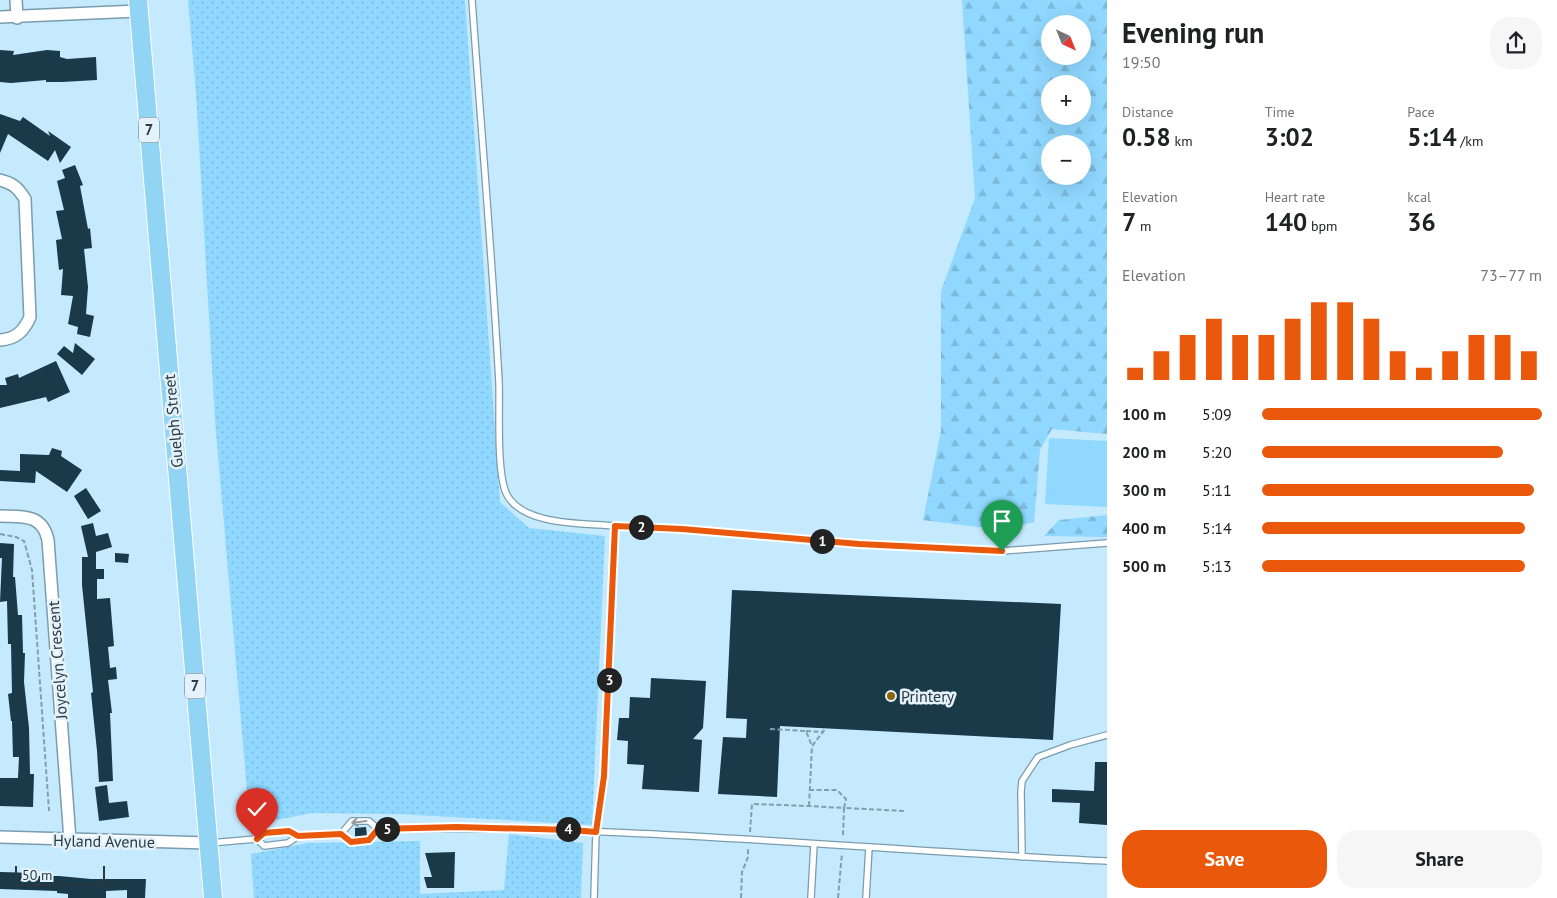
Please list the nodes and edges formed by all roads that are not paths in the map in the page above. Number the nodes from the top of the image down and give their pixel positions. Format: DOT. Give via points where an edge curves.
graph roads {
  1 [pos="16,0"];
  2 [pos="472,0"];
  3 [pos="138,5"];
  4 [pos="0,17"];
  5 [pos="17,18"];
  6 [pos="0,180"];
  7 [pos="0,340"];
  8 [pos="0,516"];
  9 [pos="615,526"];
  10 [pos="1107,543"];
  11 [pos="1107,735"];
  12 [pos="378,829"];
  13 [pos="596,832"];
  14 [pos="341,834"];
  15 [pos="298,836"];
  16 [pos="0,837"];
  17 [pos="257,839"];
  18 [pos="70,840"];
  19 [pos="208,843"];
  20 [pos="814,844"];
  21 [pos="869,847"];
  22 [pos="1022,857"];
  23 [pos="1107,861"];
  24 [pos="213,898"];
  25 [pos="594,898"];
  26 [pos="811,898"];
  27 [pos="866,898"];
  1 -- 5 [label="street"];
  2 -- 9 [label="lane" via="499,383 501,472 507,495 523,512 542,519"];
  3 -- 5 [label="street"];
  3 -- 19 [label="main road, Guelph Street / 7"];
  4 -- 5 [label="street"];
  6 -- 7 [label="street" via="18,188 25,199 30,317 18,335"];
  8 -- 18 [label="street, Joycelyn Crescent" via="30,517 38,521 48,540"];
  9 -- 10 [label="lane" via="1002,551"];
  9 -- 13 [label="lane" via="604,776"];
  11 -- 22 [label="lane" via="1038,757 1022,781"];
  12 -- 13 [label="lane" via="457,827"];
  12 -- 14 [label="lane" via="369,840 351,842"];
  12 -- 14 [label="lane, one-way" via="369,821 352,821"];
  13 -- 20 [label="lane"];
  13 -- 25 [label="lane"];
  14 -- 15 [label="lane"];
  15 -- 17 [label="lane" via="289,831 264,833"];
  15 -- 17 [label="lane" via="288,844 264,846"];
  16 -- 18 [label="street, Hyland Avenue"];
  17 -- 19 [label="lane"];
  18 -- 19 [label="street, Hyland Avenue"];
  19 -- 24 [label="main road, 7"];
  20 -- 21 [label="lane"];
  20 -- 26 [label="lane"];
  21 -- 22 [label="lane"];
  21 -- 27 [label="lane"];
  22 -- 23 [label="lane"];
}
